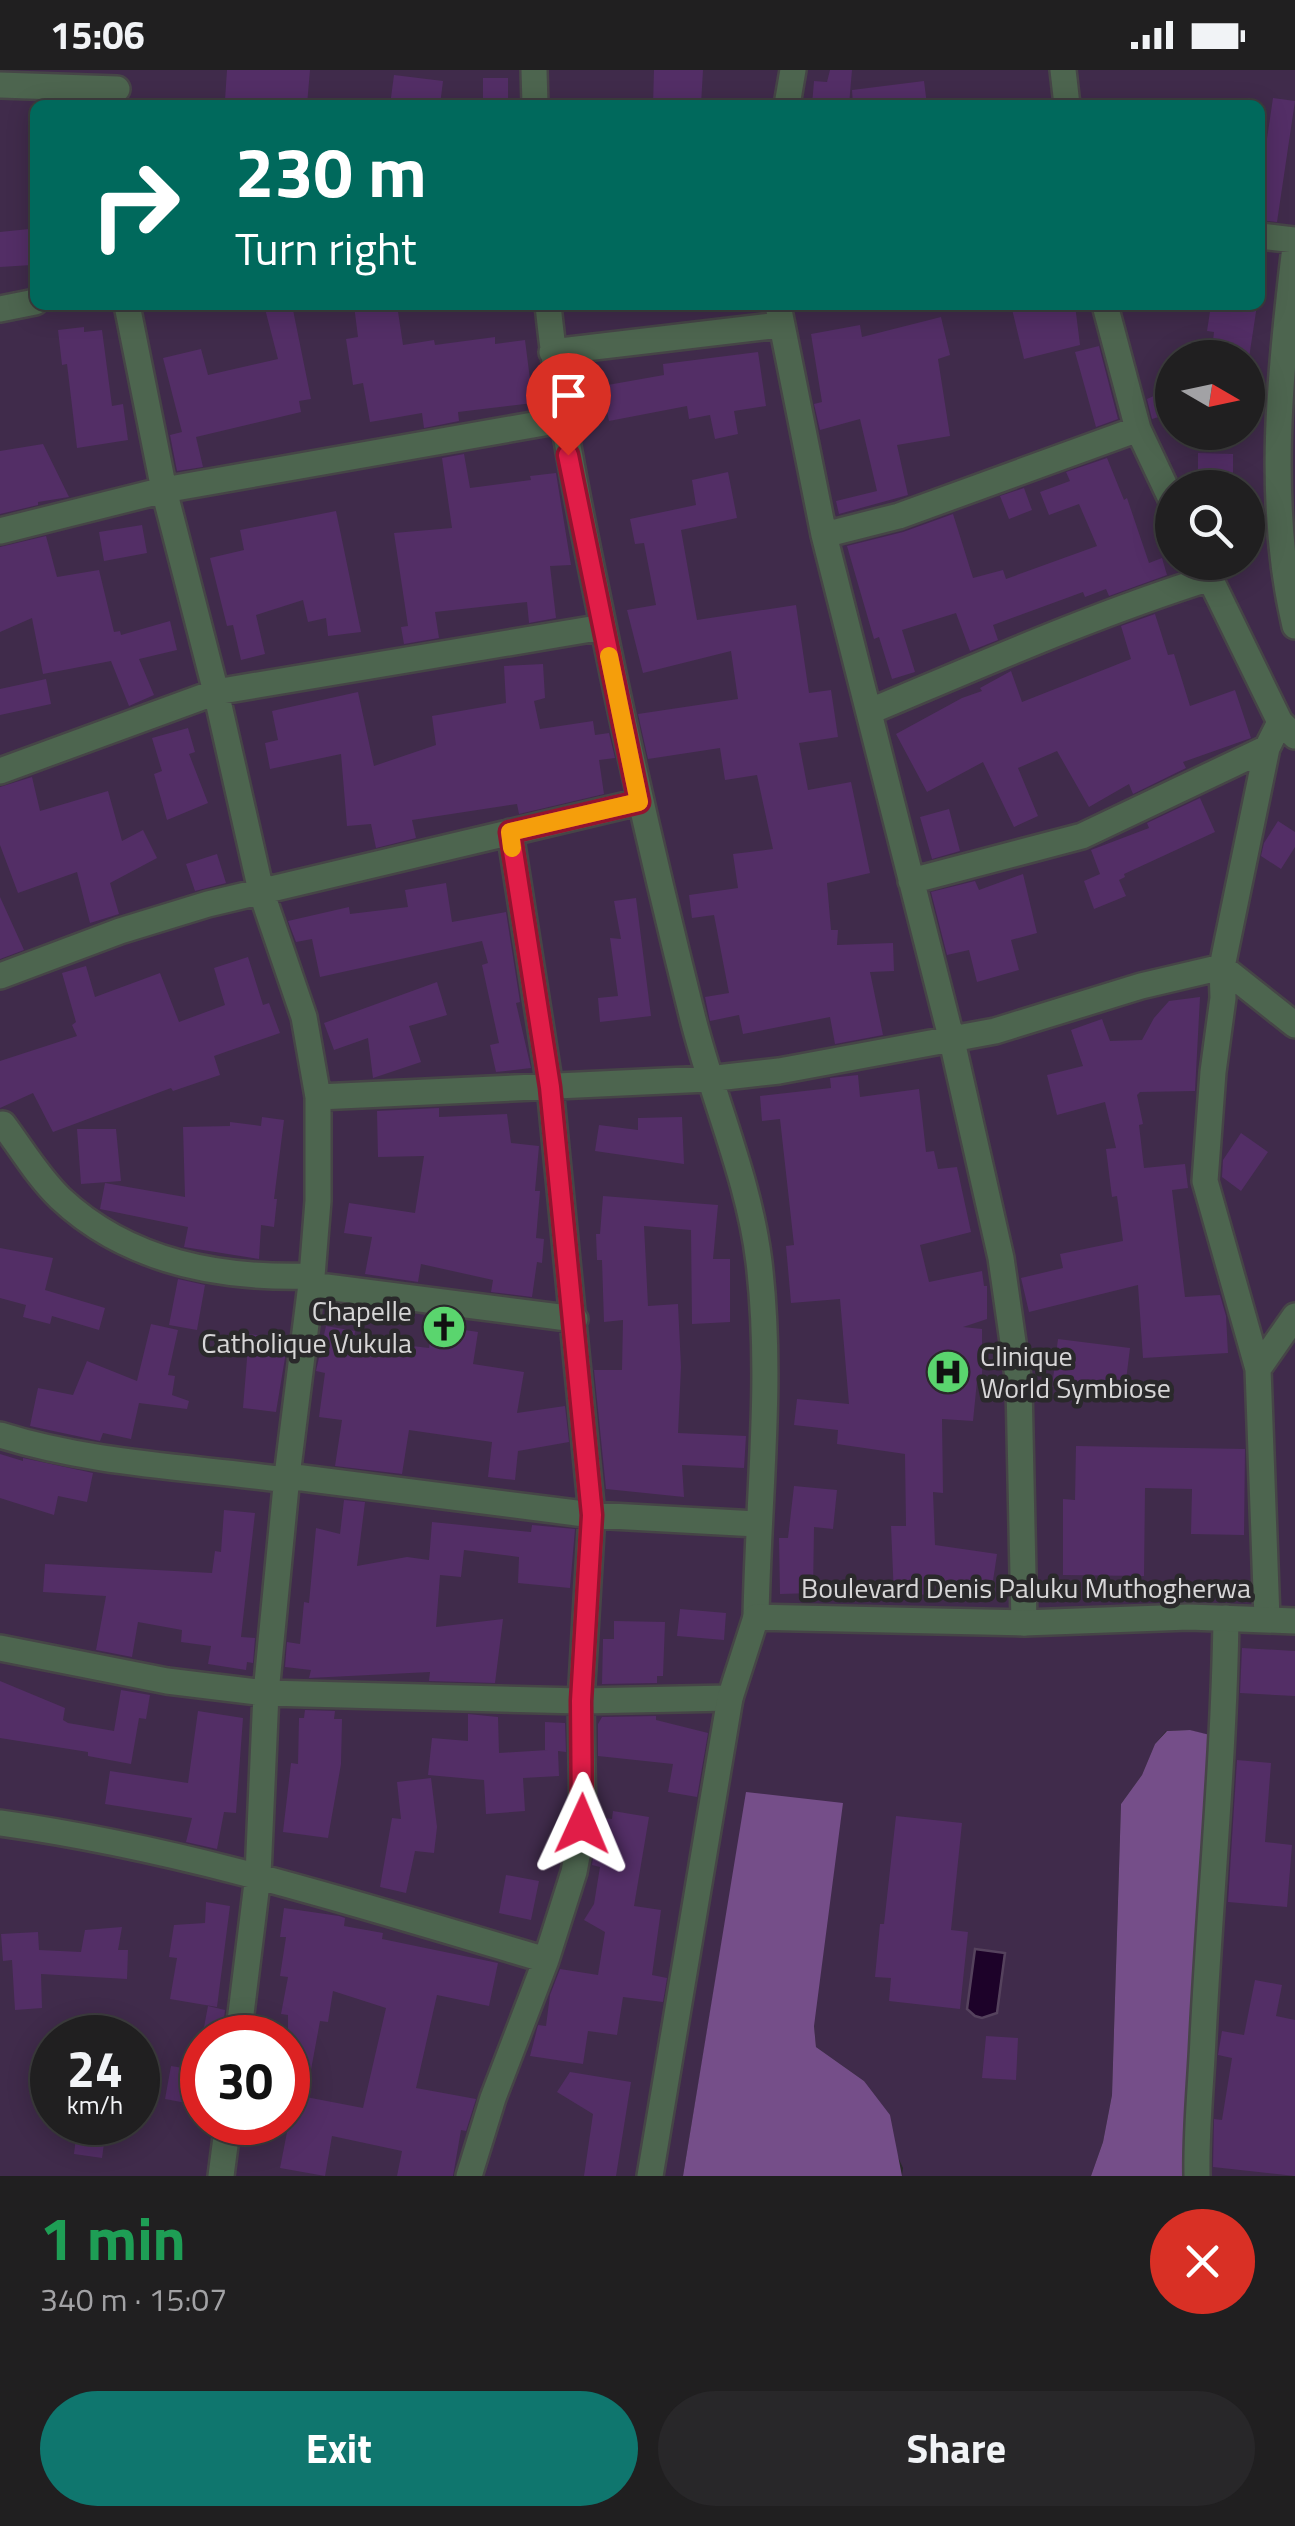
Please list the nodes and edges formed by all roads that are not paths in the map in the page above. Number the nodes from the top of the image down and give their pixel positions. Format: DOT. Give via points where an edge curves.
graph roads {
  1 [pos="534,70"];
  2 [pos="793,70"];
  3 [pos="1064,70"];
  4 [pos="0,85"];
  5 [pos="117,88"];
  6 [pos="535,100"];
  7 [pos="788,100"];
  8 [pos="1067,100"];
  9 [pos="1265,237"];
  10 [pos="1295,244"];
  11 [pos="30,303"];
  12 [pos="0,309"];
  13 [pos="128,310"];
  14 [pos="548,310"];
  15 [pos="1105,310"];
  16 [pos="779,315"];
  17 [pos="552,352"];
  18 [pos="561,420"];
  19 [pos="1138,429"];
  20 [pos="1157,470"];
  21 [pos="164,490"];
  22 [pos="0,532"];
  23 [pos="824,535"];
  24 [pos="1182,580"];
  25 [pos="1211,580"];
  26 [pos="1295,626"];
  27 [pos="603,627"];
  28 [pos="216,692"];
  29 [pos="870,712"];
  30 [pos="1287,729"];
  31 [pos="1267,748"];
  32 [pos="0,771"];
  33 [pos="639,802"];
  34 [pos="510,832"];
  35 [pos="911,881"];
  36 [pos="261,891"];
  37 [pos="1222,967"];
  38 [pos="0,976"];
  39 [pos="1295,1025"];
  40 [pos="952,1041"];
  41 [pos="708,1079"];
  42 [pos="550,1087"];
  43 [pos="318,1097"];
  44 [pos="3,1124"];
  45 [pos="312,1281"];
  46 [pos="1295,1316"];
  47 [pos="574,1319"];
  48 [pos="1258,1369"];
  49 [pos="0,1435"];
  50 [pos="286,1478"];
  51 [pos="592,1515"];
  52 [pos="757,1524"];
  53 [pos="756,1616"];
  54 [pos="1226,1618"];
  55 [pos="1267,1619"];
  56 [pos="1295,1620"];
  57 [pos="1024,1623"];
  58 [pos="0,1648"];
  59 [pos="266,1693"];
  60 [pos="730,1698"];
  61 [pos="581,1701"];
  62 [pos="0,1823"];
  63 [pos="258,1876"];
  64 [pos="546,1960"];
  65 [pos="241,2015"];
  66 [pos="225,2145"];
  67 [pos="221,2176"];
  68 [pos="469,2176"];
  69 [pos="650,2176"];
  70 [pos="1197,2176"];
  1 -- 6 [label="street"];
  2 -- 7 [label="street"];
  3 -- 8 [label="street"];
  4 -- 5 [label="street"];
  9 -- 10 [label="street"];
  10 -- 26 [label="street" via="1278,441"];
  11 -- 12 [label="street"];
  13 -- 21 [label="street"];
  14 -- 17 [label="street"];
  15 -- 19 [label="street"];
  16 -- 17 [label="street"];
  16 -- 23 [label="street"];
  17 -- 18 [label="street"];
  18 -- 21 [label="street"];
  18 -- 27 [label="street"];
  19 -- 20 [label="street"];
  19 -- 23 [label="street" via="899,516"];
  21 -- 22 [label="street"];
  21 -- 28 [label="street"];
  23 -- 29 [label="street"];
  24 -- 29 [label="street"];
  25 -- 30 [label="street"];
  27 -- 28 [label="street"];
  27 -- 33 [label="street"];
  28 -- 32 [label="street"];
  28 -- 36 [label="street"];
  29 -- 35 [label="street"];
  30 -- 31 [label="street"];
  31 -- 35 [label="street" via="1082,836"];
  31 -- 37 [label="street"];
  33 -- 34 [label="street"];
  33 -- 41 [label="street"];
  34 -- 36 [label="street"];
  34 -- 42 [label="street"];
  35 -- 40 [label="street"];
  36 -- 38 [label="street" via="120,931"];
  36 -- 43 [label="street" via="304,1017"];
  37 -- 39 [label="street"];
  37 -- 40 [label="street"];
  37 -- 48 [label="street" via="1205,1181"];
  40 -- 41 [label="street"];
  40 -- 57 [label="street" via="1001,1258 1020,1384"];
  41 -- 42 [label="street"];
  41 -- 52 [label="street" via="759,1258 768,1356"];
  42 -- 43 [label="street"];
  42 -- 47 [label="street"];
  43 -- 45 [label="street"];
  44 -- 45 [label="street" via="57,1196 86,1220 154,1256 226,1275"];
  45 -- 47 [label="street"];
  45 -- 50 [label="street"];
  46 -- 48 [label="street"];
  47 -- 51 [label="street"];
  48 -- 55 [label="street"];
  49 -- 50 [label="street" via="154,1465"];
  50 -- 51 [label="street"];
  50 -- 59 [label="street"];
  51 -- 52 [label="street"];
  51 -- 61 [label="street"];
  52 -- 53 [label="street"];
  53 -- 57 [label="street, Boulevard Denis Paluku Muthogherwa"];
  53 -- 60 [label="street"];
  54 -- 55 [label="street, Boulevard Denis Paluku Muthogherwa"];
  54 -- 57 [label="street, Boulevard Denis Paluku Muthogherwa"];
  54 -- 70 [label="street"];
  55 -- 56 [label="street, Boulevard Denis Paluku Muthogherwa"];
  58 -- 59 [label="street"];
  59 -- 61 [label="street"];
  59 -- 63 [label="street"];
  60 -- 61 [label="street"];
  60 -- 69 [label="street"];
  61 -- 64 [label="street" via="582,1824"];
  62 -- 63 [label="street"];
  63 -- 64 [label="street"];
  63 -- 65 [label="street"];
  64 -- 68 [label="street"];
  66 -- 67 [label="street"];
}
